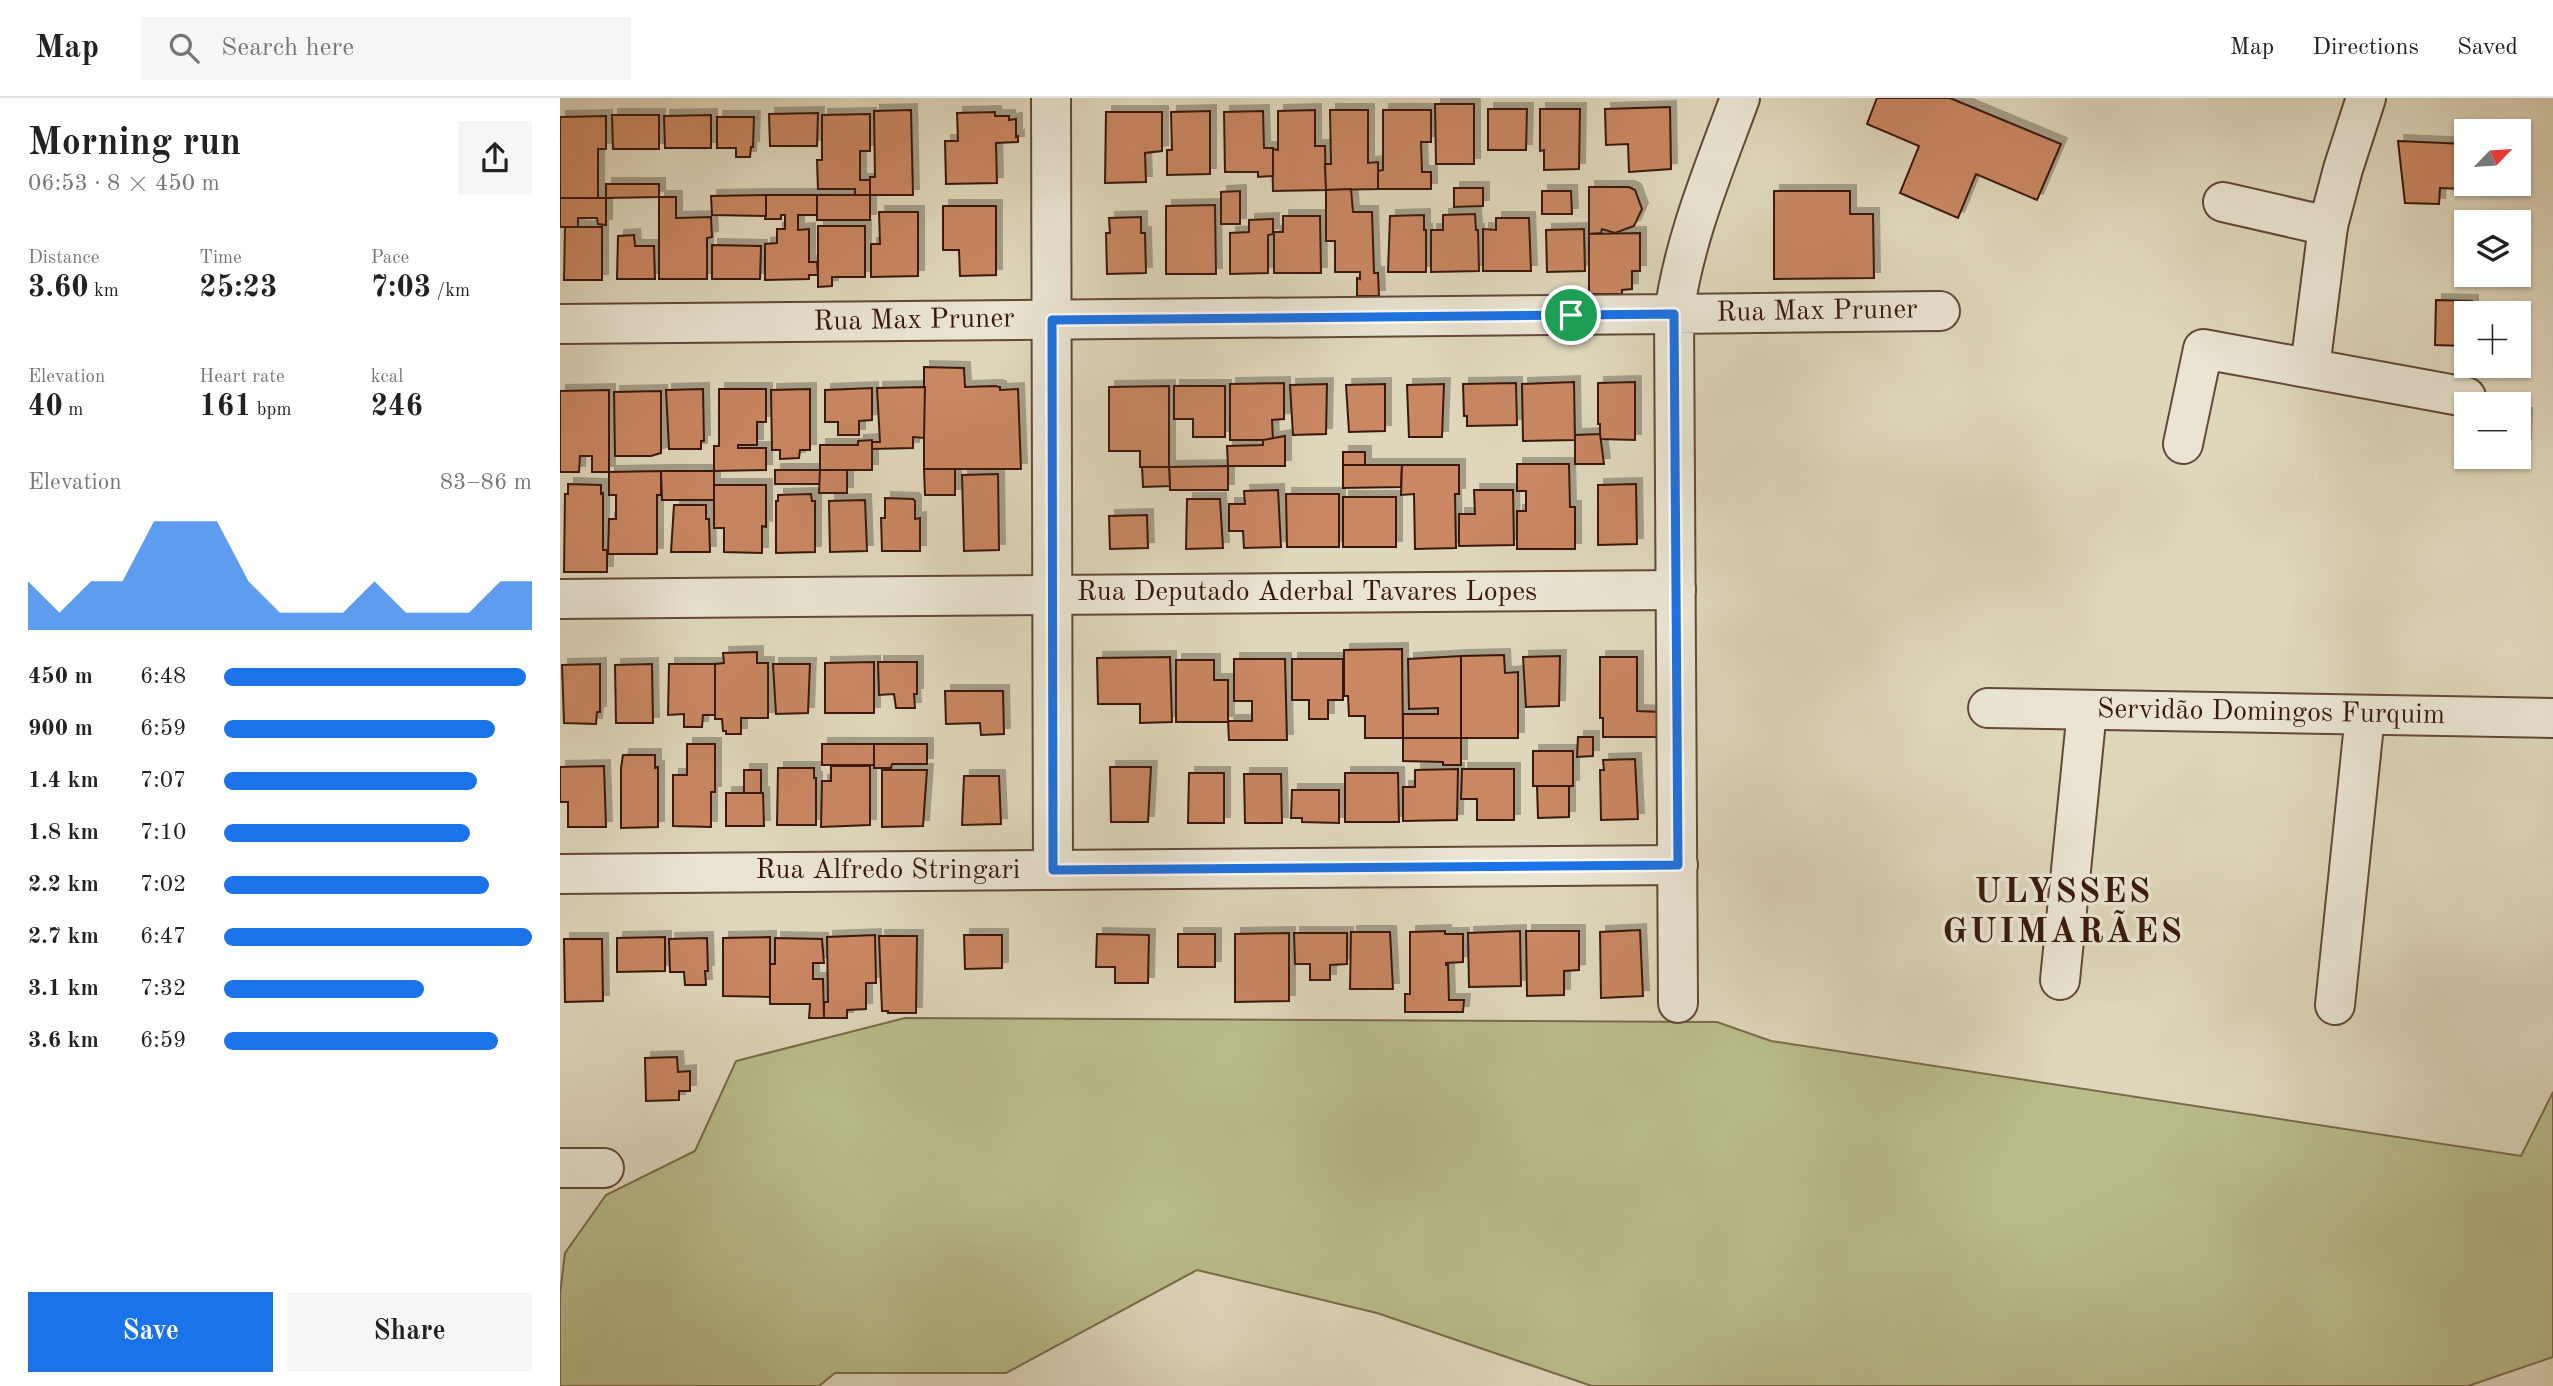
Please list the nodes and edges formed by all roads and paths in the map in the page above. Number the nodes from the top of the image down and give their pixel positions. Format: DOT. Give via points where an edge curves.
graph roads {
  1 [pos="1051,98"];
  2 [pos="1740,98"];
  3 [pos="2366,98"];
  4 [pos="2223,202"];
  5 [pos="2328,226"];
  6 [pos="1940,311"];
  7 [pos="1674,314"];
  8 [pos="1052,320"];
  9 [pos="560,324"];
  10 [pos="2310,368"];
  11 [pos="2454,395"];
  12 [pos="2183,444"];
  13 [pos="1676,590"];
  14 [pos="1053,595"];
  15 [pos="560,599"];
  16 [pos="1988,708"];
  17 [pos="2087,710"];
  18 [pos="2365,715"];
  19 [pos="2553,718"];
  20 [pos="1678,865"];
  21 [pos="1053,870"];
  22 [pos="560,874"];
  23 [pos="2060,979"];
  24 [pos="1678,1003"];
  25 [pos="2335,1005"];
  26 [pos="560,1168"];
  27 [pos="604,1168"];
  1 -- 8 [label="street"];
  2 -- 7 [label="street" via="1693,230"];
  3 -- 5 [label="street"];
  4 -- 5 [label="street"];
  5 -- 10 [label="street"];
  6 -- 7 [label="street, Rua Max Pruner"];
  7 -- 8 [label="street, Rua Max Pruner"];
  7 -- 13 [label="street"];
  8 -- 9 [label="street, Rua Max Pruner"];
  8 -- 14 [label="street"];
  10 -- 11 [label="street"];
  10 -- 12 [label="street" via="2203,349"];
  13 -- 14 [label="street, Rua Deputado Aderbal Tavares Lopes"];
  13 -- 20 [label="street"];
  14 -- 15 [label="street, Rua Deputado Aderbal Tavares Lopes"];
  14 -- 21 [label="street"];
  16 -- 17 [label="street, Servidão Domingos Furquim"];
  17 -- 18 [label="street, Servidão Domingos Furquim"];
  17 -- 23 [label="street"];
  18 -- 19 [label="street, Servidão Domingos Furquim"];
  18 -- 25 [label="street"];
  20 -- 21 [label="street, Rua Alfredo Stringari"];
  20 -- 24 [label="street"];
  21 -- 22 [label="street, Rua Alfredo Stringari"];
  26 -- 27 [label="street"];
}
